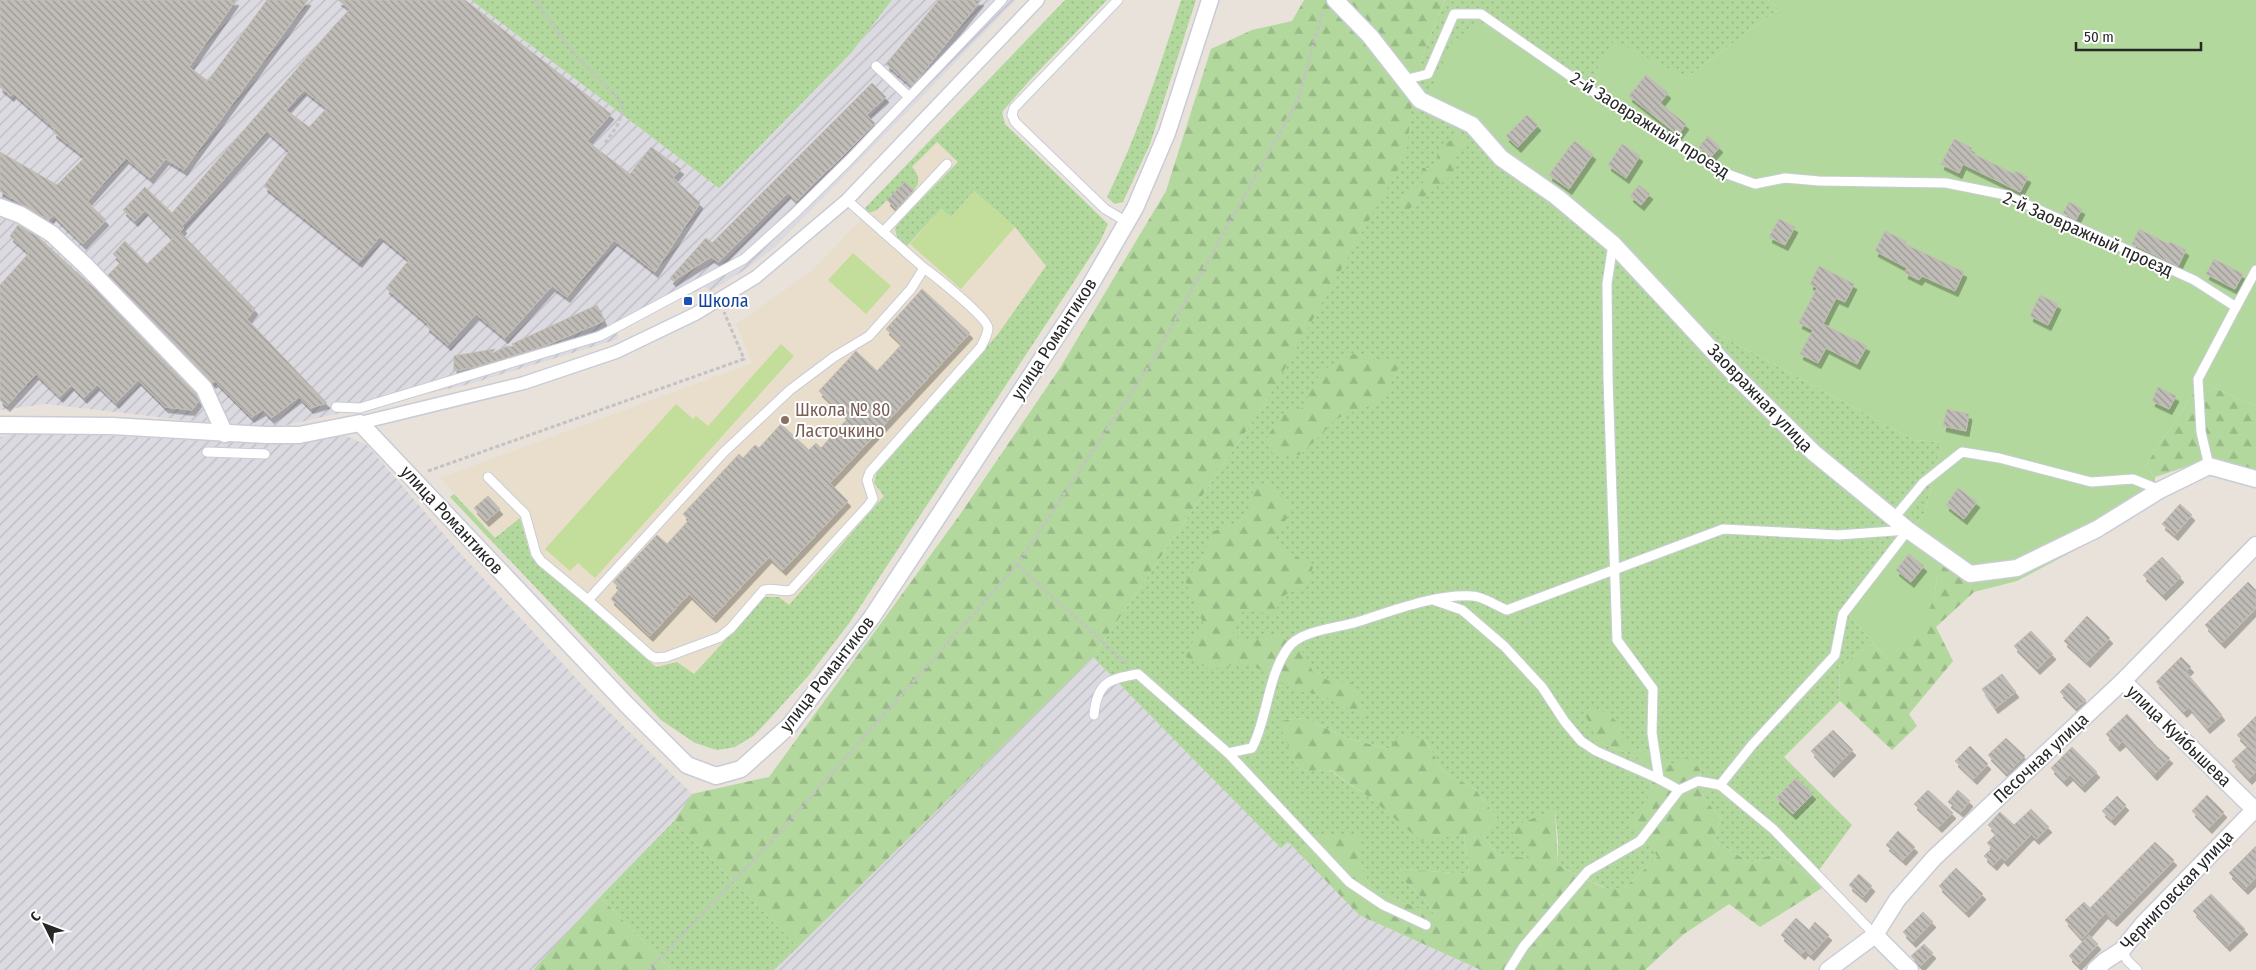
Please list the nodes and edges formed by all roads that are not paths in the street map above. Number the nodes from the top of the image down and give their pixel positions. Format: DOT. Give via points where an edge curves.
graph roads {
  1 [pos="1002,0"];
  2 [pos="1038,0"];
  3 [pos="1118,0"];
  4 [pos="1210,0"];
  5 [pos="1329,4"];
  6 [pos="876,66"];
  7 [pos="1404,80"];
  8 [pos="908,96"];
  9 [pos="947,164"];
  10 [pos="847,200"];
  11 [pos="0,207"];
  12 [pos="1127,222"];
  13 [pos="882,232"];
  14 [pos="1613,244"];
  15 [pos="924,268"];
  16 [pos="2256,270"];
  17 [pos="2236,307"];
  18 [pos="336,407"];
  19 [pos="360,423"];
  20 [pos="0,425"];
  21 [pos="225,434"];
  22 [pos="208,452"];
  23 [pos="265,454"];
  24 [pos="2209,466"];
  25 [pos="488,477"];
  26 [pos="2256,479"];
  27 [pos="2160,490"];
  28 [pos="1894,518"];
  29 [pos="1908,530"];
  30 [pos="2256,545"];
  31 [pos="1614,569"];
  32 [pos="588,600"];
  33 [pos="1434,600"];
  34 [pos="2122,681"];
  35 [pos="1094,714"];
  36 [pos="1228,753"];
  37 [pos="1659,779"];
  38 [pos="1720,785"];
  39 [pos="1679,790"];
  40 [pos="2255,809"];
  41 [pos="1426,925"];
  42 [pos="1875,935"];
  43 [pos="2122,950"];
  44 [pos="1509,970"];
  45 [pos="1828,970"];
  46 [pos="1910,970"];
  47 [pos="2095,970"];
  48 [pos="2137,970"];
  1 -- 8 [label="lane"];
  2 -- 10 [label="street"];
  3 -- 12 [label="lane" via="1014,108 1012,115 1105,209"];
  4 -- 12 [label="street, улица Романтиков" via="1168,133"];
  5 -- 7 [label="street, Заовражная улица" via="1370,36"];
  6 -- 8 [label="lane"];
  7 -- 14 [label="street, Заовражная улица" via="1420,100 1472,125 1501,158 1557,197"];
  7 -- 17 [label="lane, 2-й Заовражный проезд" via="1428,74 1454,14 1481,14 1588,89 1722,172 1755,184 1785,178 1946,183 2006,195 2194,280"];
  8 -- 18 [label="lane" via="828,180 744,259 600,336 360,408"];
  9 -- 13 [label="lane"];
  10 -- 13 [label="lane"];
  10 -- 19 [label="street" via="756,277 695,314 616,352 524,383"];
  11 -- 21 [label="street" via="21,215 52,234 86,266 204,388"];
  12 -- 19 [label="street, улица Романтиков" via="1088,289 872,617 790,725 741,769 716,776 687,765"];
  13 -- 15 [label="lane"];
  14 -- 28 [label="street, Заовражная улица" via="1814,454"];
  14 -- 31 [label="lane" via="1607,284"];
  15 -- 32 [label="lane" via="911,289 869,336 790,390 724,452"];
  15 -- 32 [label="lane" via="985,321 988,327 986,336 981,347 870,472 867,480 873,499 868,506 791,590 764,590 720,637 666,658 651,656"];
  16 -- 17 [label="lane"];
  17 -- 24 [label="lane" via="2198,379 2201,432"];
  19 -- 21 [label="street" via="299,435"];
  20 -- 21 [label="street" via="112,426"];
  22 -- 23 [label="lane"];
  24 -- 26 [label="street"];
  24 -- 27 [label="street, Заовражная улица"];
  25 -- 32 [label="lane" via="525,514 541,561"];
  27 -- 28 [label="lane" via="2133,479 2091,482 1999,458 1962,452 1923,483"];
  27 -- 29 [label="street, Заовражная улица" via="2097,529 2017,568 1970,574"];
  28 -- 29 [label="street, Заовражная улица"];
  29 -- 31 [label="lane" via="1838,534 1724,529"];
  29 -- 38 [label="lane" via="1843,614 1835,655 1752,744"];
  30 -- 34 [label="street, Песочная улица"];
  31 -- 33 [label="lane" via="1506,610 1473,595"];
  31 -- 37 [label="lane" via="1617,640 1653,689 1652,733"];
  33 -- 36 [label="lane" via="1356,623 1315,631 1289,646 1278,667 1252,748"];
  33 -- 37 [label="lane" via="1462,610 1504,646 1542,687 1581,741 1596,752"];
  34 -- 40 [label="street, улица Куйбышева"];
  34 -- 42 [label="street, Песочная улица" via="1934,858 1897,900"];
  35 -- 36 [label="lane" via="1095,698 1106,683 1138,674"];
  36 -- 41 [label="lane" via="1349,882 1383,905"];
  37 -- 39 [label="lane"];
  38 -- 39 [label="lane" via="1698,782"];
  38 -- 42 [label="lane" via="1773,829"];
  39 -- 44 [label="lane" via="1640,841 1588,871 1524,946"];
  40 -- 43 [label="street, Черниговская улица" via="2143,924"];
  42 -- 45 [label="street, Песочная улица"];
  42 -- 46 [label="street"];
  43 -- 47 [label="street, Черниговская улица"];
  43 -- 48 [label="lane"];
}
